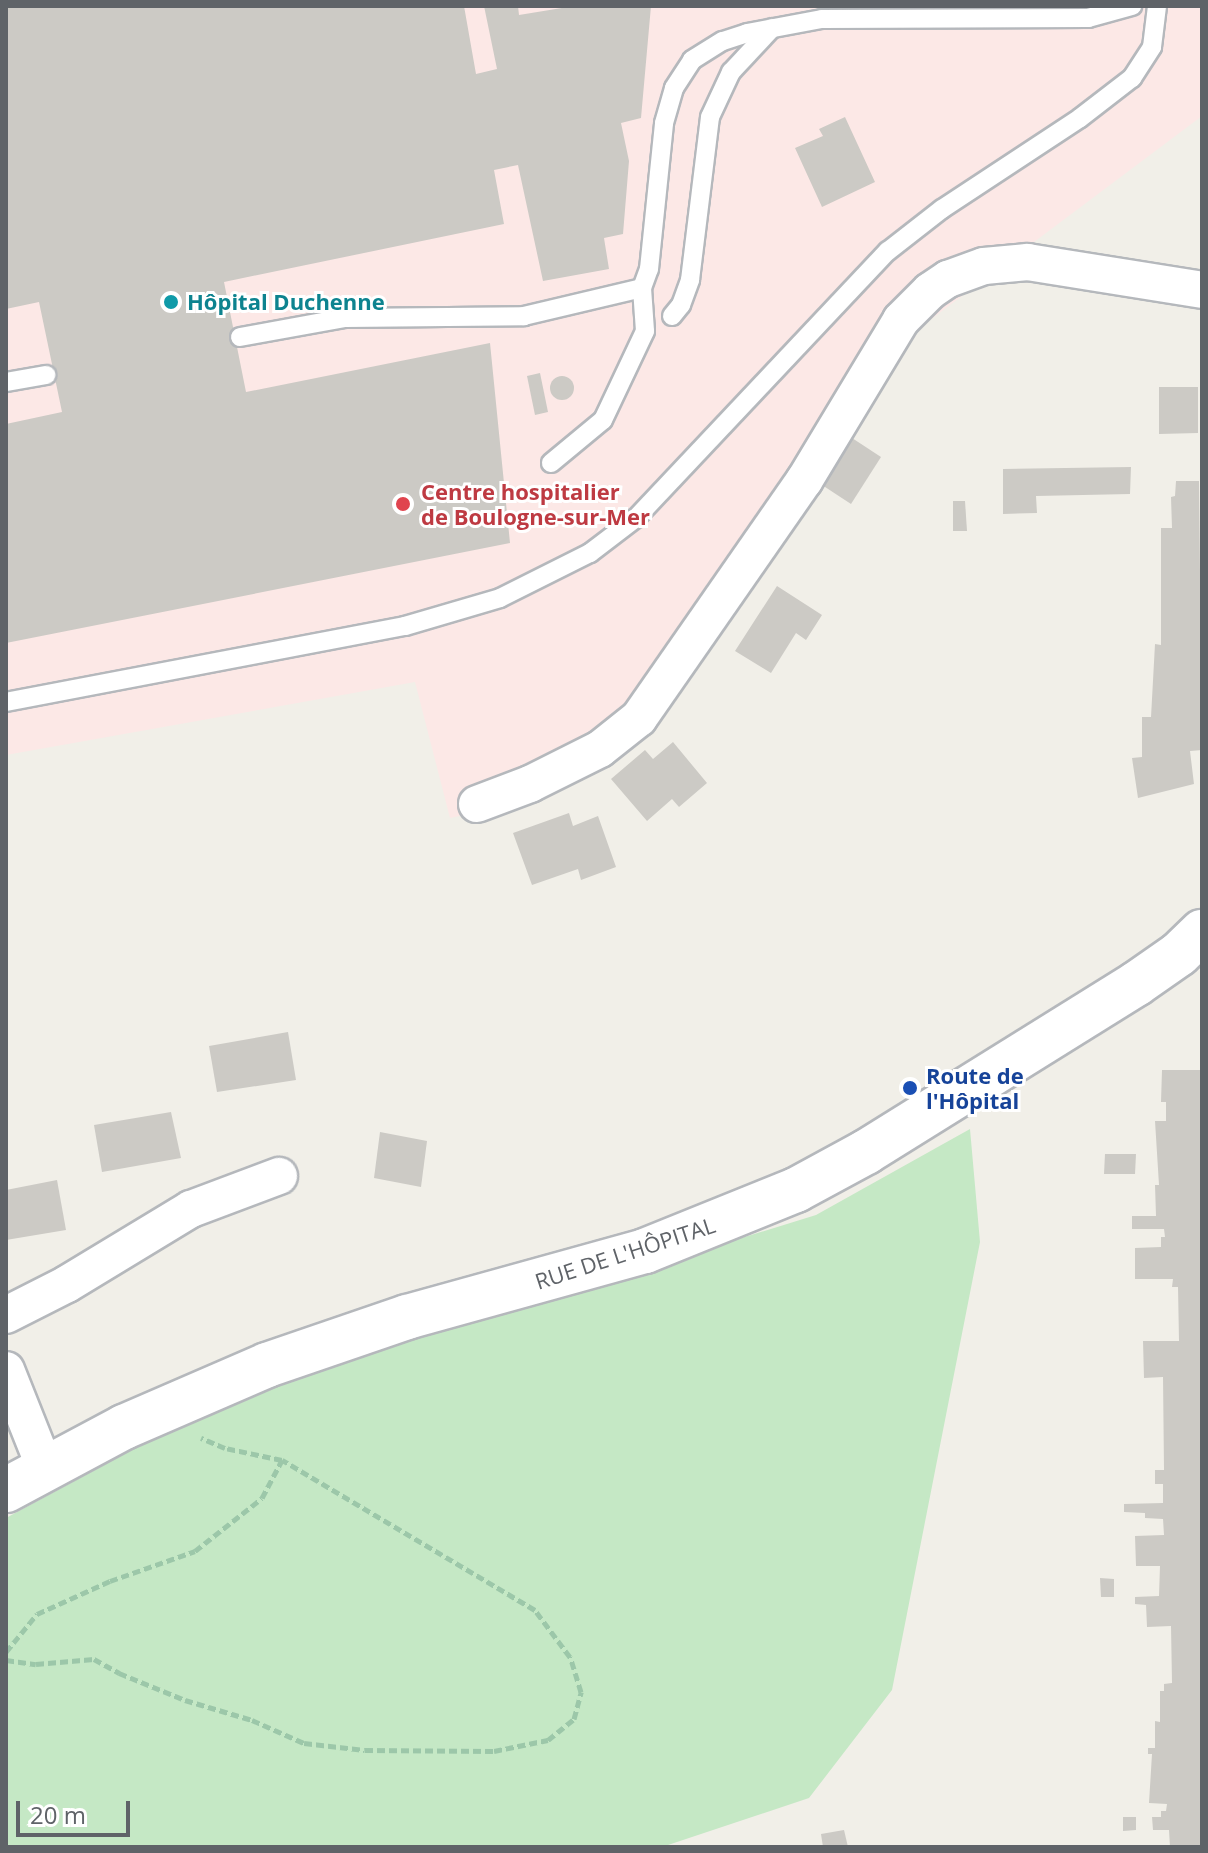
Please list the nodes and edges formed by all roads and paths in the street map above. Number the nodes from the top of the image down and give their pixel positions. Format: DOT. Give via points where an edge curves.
graph roads {
  1 [pos="1132,6"];
  2 [pos="1157,6"];
  3 [pos="772,28"];
  4 [pos="642,288"];
  5 [pos="1202,290"];
  6 [pos="672,316"];
  7 [pos="240,337"];
  8 [pos="46,375"];
  9 [pos="6,382"];
  10 [pos="551,463"];
  11 [pos="6,702"];
  12 [pos="477,804"];
  13 [pos="1202,932"];
  14 [pos="279,1176"];
  15 [pos="6,1315"];
  16 [pos="6,1370"];
  17 [pos="154,1413"];
  18 [pos="282,1460"];
  19 [pos="45,1468"];
  20 [pos="6,1490"];
  21 [pos="6,1652"];
  22 [pos="6,1660"];
  1 -- 3 [label="lane" via="1088,18 875,16"];
  2 -- 11 [label="lane" via="1152,47 1132,78 888,251 636,518 590,553 500,598 405,626"];
  3 -- 4 [label="lane" via="705,51 682,72 674,88 664,123 649,269"];
  3 -- 6 [label="lane" via="731,72 710,117 690,280"];
  4 -- 7 [label="lane" via="524,316 345,318"];
  4 -- 10 [label="lane" via="645,331 603,420"];
  5 -- 12 [label="street" via="1028,262 974,269 930,291 901,320 804,481 639,718 587,756"];
  8 -- 9 [label="lane"];
  13 -- 17 [label="street, RUE DE L'HÔPITAL" via="1158,970 927,1114 768,1203 645,1251 332,1341"];
  14 -- 15 [label="street" via="191,1209"];
  16 -- 19 [label="street"];
  17 -- 18 [label="path" via="225,1448"];
  17 -- 19 [label="street, RUE DE L'HÔPITAL"];
  18 -- 21 [label="path" via="262,1498 195,1551 37,1614"];
  18 -- 22 [label="path" via="535,1610 570,1657 581,1692 574,1719 548,1740 494,1751 350,1748 304,1743 171,1695 94,1659 36,1664"];
  19 -- 20 [label="street, RUE DE L'HÔPITAL"];
}
